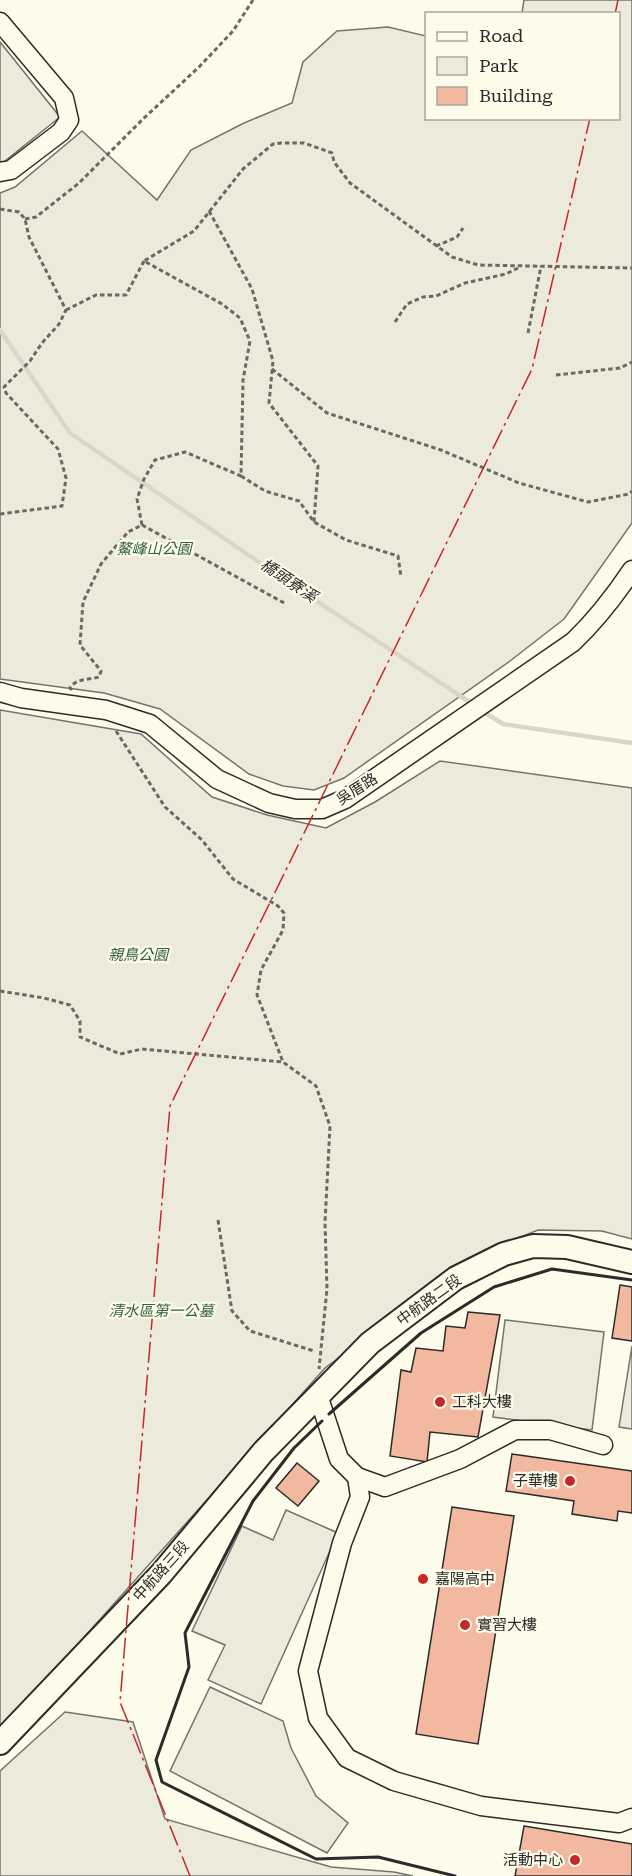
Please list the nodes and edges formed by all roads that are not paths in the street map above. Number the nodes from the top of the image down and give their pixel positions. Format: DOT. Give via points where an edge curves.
graph roads {
  1 [pos="0,21"];
  2 [pos="0,172"];
  3 [pos="632,570"];
  4 [pos="0,692"];
  5 [pos="632,1262"];
  6 [pos="318,1395"];
  7 [pos="603,1444"];
  8 [pos="357,1477"];
  9 [pos="0,1743"];
  10 [pos="632,1818"];
  1 -- 2 [label="street" via="64,98 69,120 61,132 11,170"];
  3 -- 4 [label="street, 吳厝路" via="595,621 573,642 345,799 322,809 296,809 268,802 217,778 150,724 106,710 21,699"];
  5 -- 6 [label="main road, 中航路二段" via="567,1247 533,1246 504,1254 456,1278 370,1343"];
  6 -- 8 [label="street" via="339,1459"];
  6 -- 9 [label="main road, 中航路三段" via="264,1452 161,1574"];
  7 -- 8 [label="street" via="550,1430 515,1430 460,1459 385,1486"];
  8 -- 10 [label="street" via="360,1497 342,1543 308,1671 318,1718 347,1758 394,1781 481,1806 619,1823"];
}
